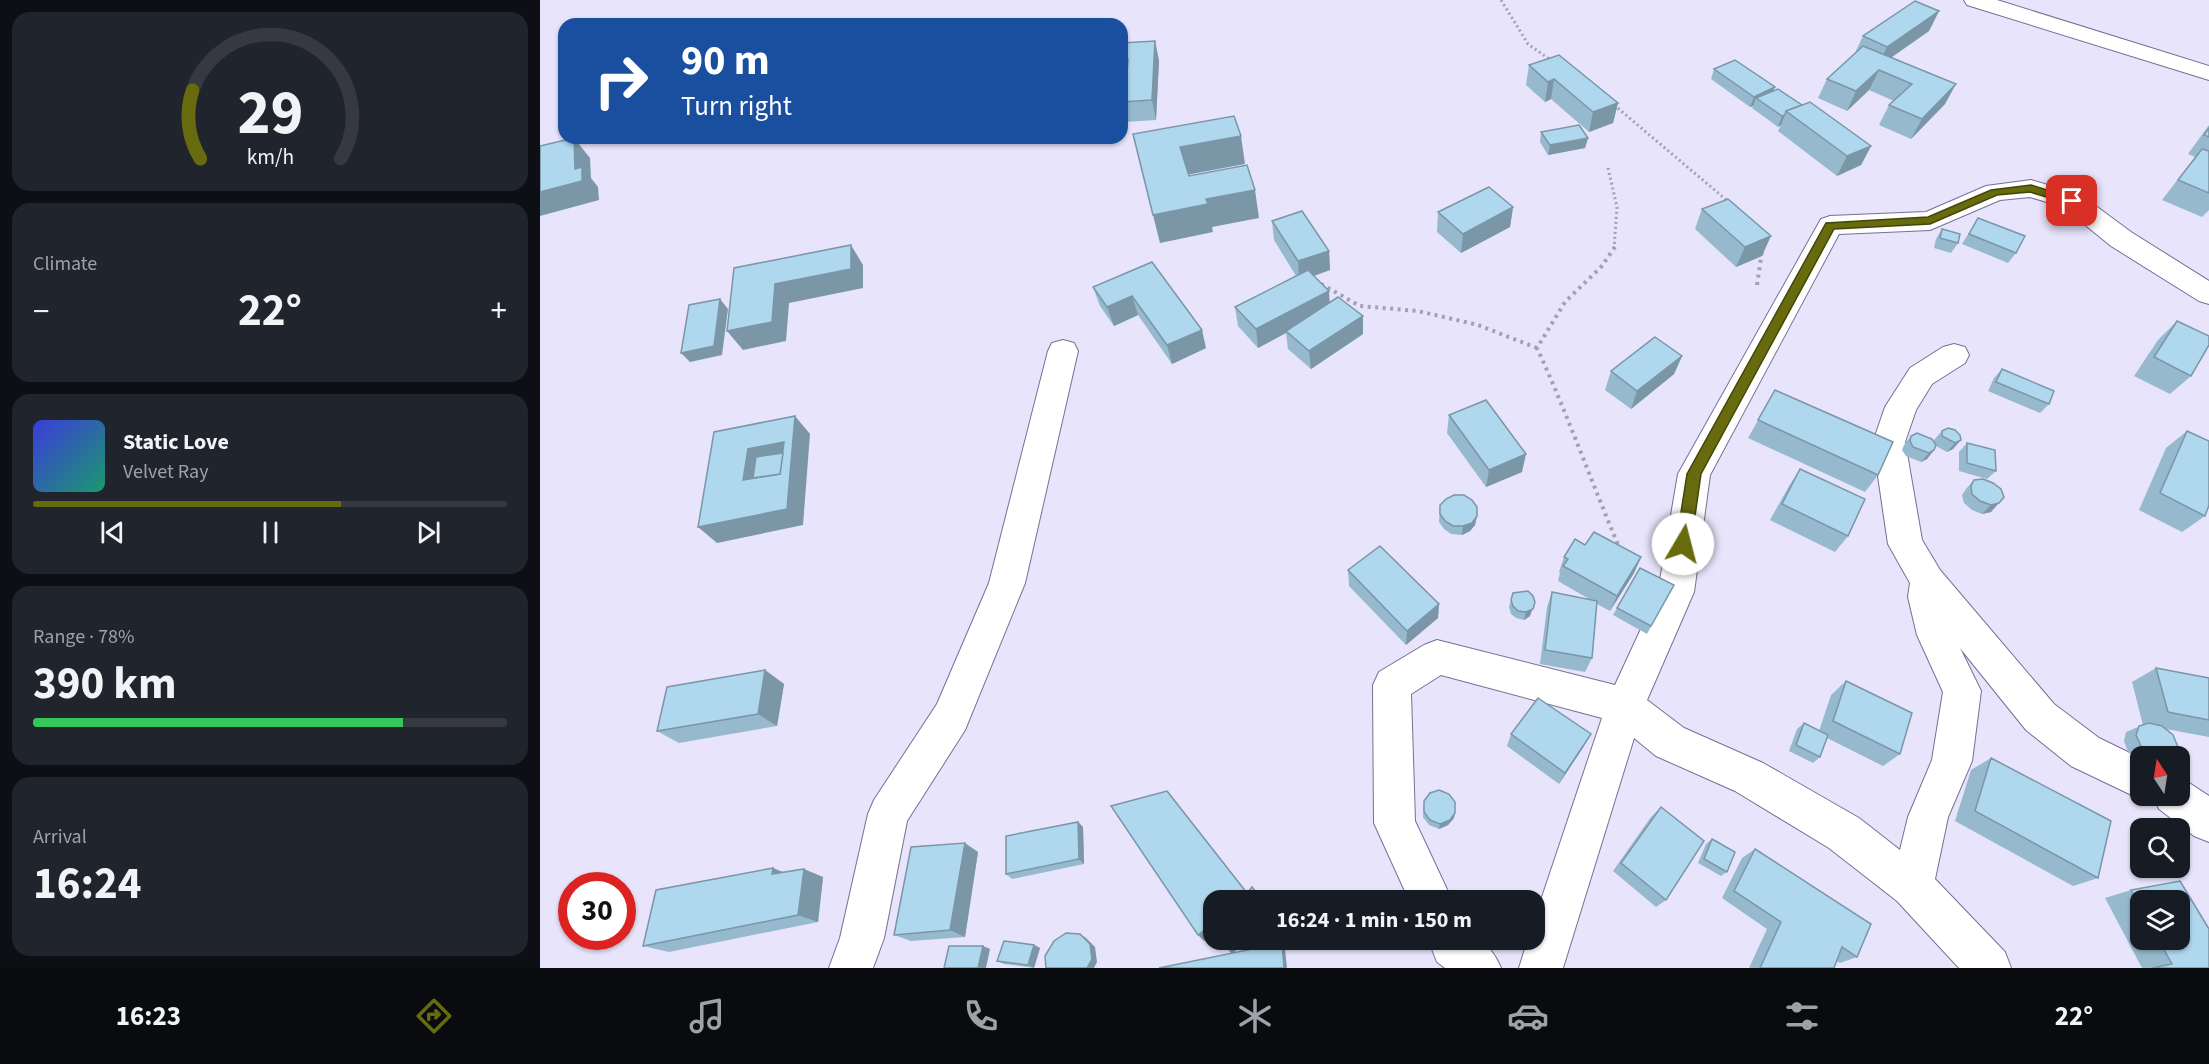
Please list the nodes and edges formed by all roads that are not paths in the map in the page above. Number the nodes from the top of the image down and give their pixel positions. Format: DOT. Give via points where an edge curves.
graph roads {
  1 [pos="1975,0"];
  2 [pos="2209,73"];
  3 [pos="2209,294"];
  4 [pos="1063,351"];
  5 [pos="1954,355"];
  6 [pos="1928,581"];
  7 [pos="1626,706"];
  8 [pos="2130,774"];
  9 [pos="2188,806"];
  10 [pos="2209,821"];
  11 [pos="1912,886"];
  12 [pos="1426,890"];
  13 [pos="1458,950"];
  14 [pos="851,968"];
  15 [pos="1479,968"];
  16 [pos="1541,968"];
  17 [pos="1989,968"];
  1 -- 2 [label="street"];
  3 -- 7 [label="street" via="2121,240 2072,201 2031,188 1995,192 1930,221 1830,225 1694,474 1676,592"];
  4 -- 14 [label="street" via="1007,583 951,717 888,814 862,938"];
  5 -- 6 [label="street" via="1921,375 1901,407 1889,442 1905,544"];
  6 -- 8 [label="street" via="2040,717 2085,752"];
  6 -- 11 [label="street" via="1926,597 1935,635 1962,691 1952,760 1928,817"];
  7 -- 11 [label="street" via="1670,742 1749,777 1844,833"];
  7 -- 12 [label="street" via="1437,657 1392,685 1395,823"];
  7 -- 16 [label="street"];
  9 -- 10 [label="street"];
  11 -- 17 [label="street"];
  13 -- 15 [label="street"];
}
